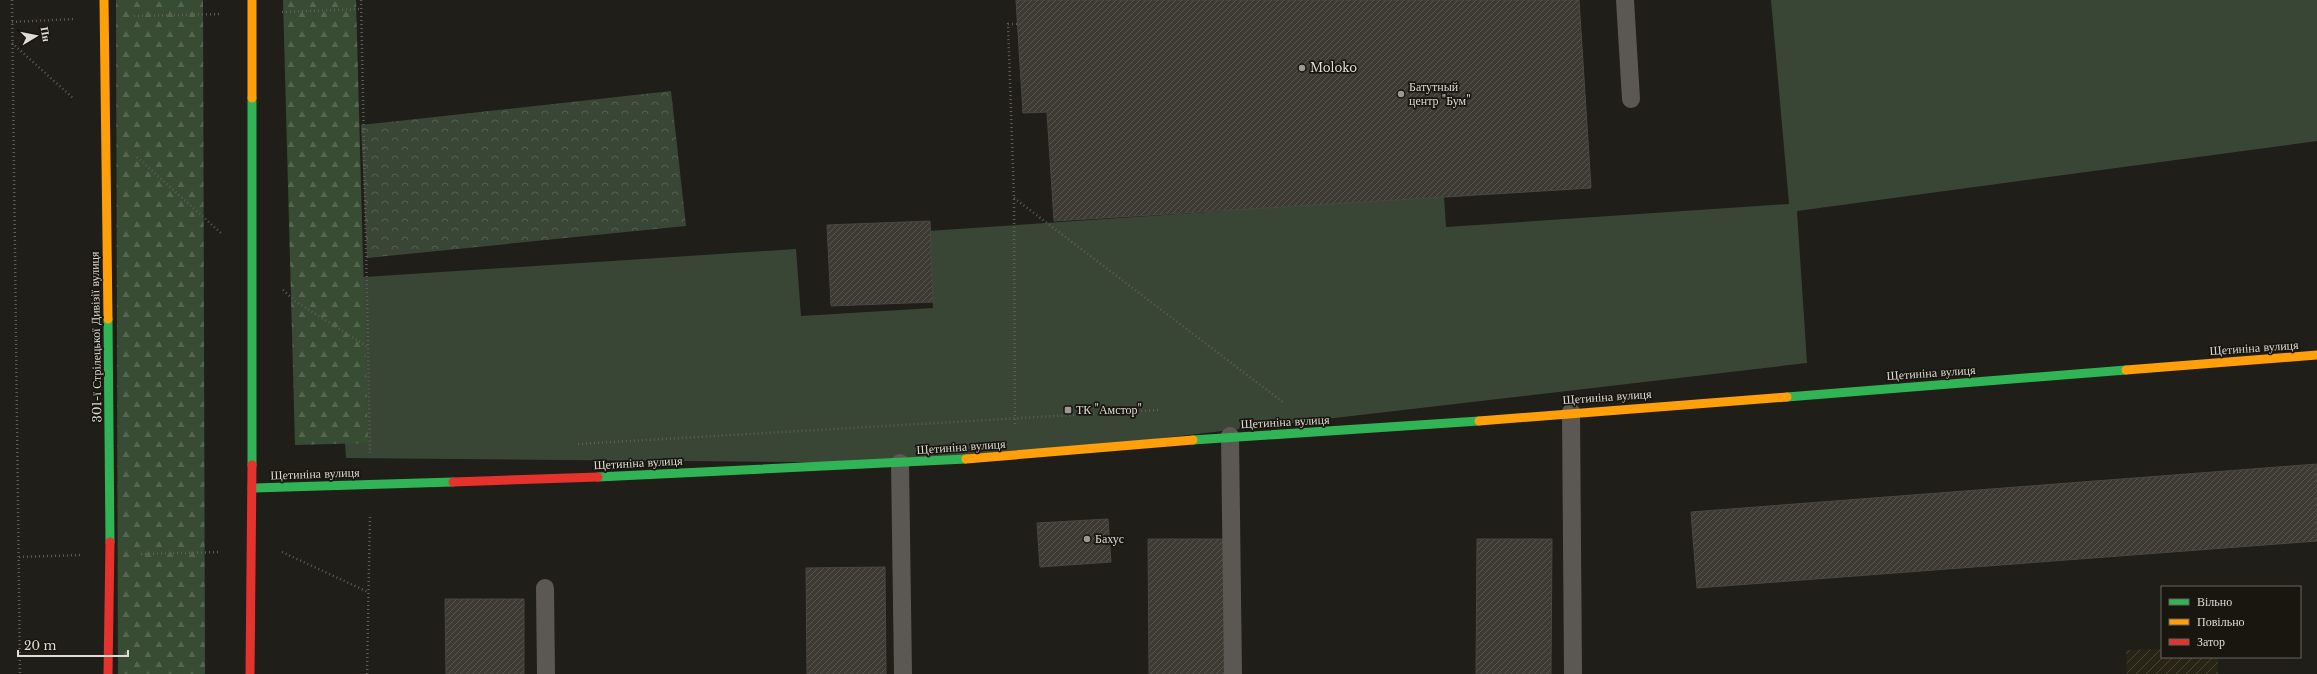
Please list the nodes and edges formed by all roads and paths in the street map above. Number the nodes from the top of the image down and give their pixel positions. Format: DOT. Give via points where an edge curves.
graph roads {
  1 [pos="12,0"];
  2 [pos="104,0"];
  3 [pos="252,0"];
  4 [pos="361,0"];
  5 [pos="1625,0"];
  6 [pos="361,9"];
  7 [pos="252,13"];
  8 [pos="104,18"];
  9 [pos="12,22"];
  10 [pos="1018,24"];
  11 [pos="12,43"];
  12 [pos="1632,100"];
  13 [pos="105,128"];
  14 [pos="1014,198"];
  15 [pos="252,262"];
  16 [pos="368,347"];
  17 [pos="2317,355"];
  18 [pos="1284,404"];
  19 [pos="1571,412"];
  20 [pos="1015,417"];
  21 [pos="1230,436"];
  22 [pos="574,445"];
  23 [pos="370,453"];
  24 [pos="378,453"];
  25 [pos="1016,455"];
  26 [pos="900,463"];
  27 [pos="370,484"];
  28 [pos="252,488"];
  29 [pos="252,551"];
  30 [pos="109,554"];
  31 [pos="18,557"];
  32 [pos="545,588"];
  33 [pos="368,592"];
  34 [pos="20,674"];
  35 [pos="108,674"];
  36 [pos="250,674"];
  37 [pos="367,674"];
  38 [pos="546,674"];
  39 [pos="903,674"];
  40 [pos="1233,674"];
  41 [pos="1574,674"];
  1 -- 9 [label="path"];
  2 -- 8 [label="street, 301-ї Стрілецької Дивізії вулиця"];
  3 -- 7 [label="street"];
  4 -- 6 [label="path"];
  5 -- 12 [label="lane"];
  6 -- 7 [label="path"];
  6 -- 16 [label="path"];
  7 -- 8 [label="path"];
  7 -- 15 [label="street"];
  8 -- 9 [label="path"];
  8 -- 13 [label="street, 301-ї Стрілецької Дивізії вулиця"];
  9 -- 11 [label="path"];
  10 -- 14 [label="path" via="1008,24"];
  11 -- 13 [label="path"];
  11 -- 31 [label="path"];
  13 -- 15 [label="path"];
  13 -- 30 [label="street, 301-ї Стрілецької Дивізії вулиця"];
  14 -- 18 [label="path"];
  14 -- 20 [label="path"];
  15 -- 16 [label="path" via="295,301"];
  15 -- 28 [label="street"];
  16 -- 23 [label="path"];
  17 -- 19 [label="street, Щетиніна вулиця"];
  19 -- 21 [label="street, Щетиніна вулиця" via="1322,433"];
  19 -- 41 [label="lane"];
  20 -- 22 [label="path"];
  20 -- 25 [label="path"];
  21 -- 25 [label="street, Щетиніна вулиця"];
  21 -- 40 [label="lane"];
  23 -- 24 [label="path"];
  23 -- 27 [label="path"];
  25 -- 26 [label="street, Щетиніна вулиця"];
  26 -- 27 [label="street, Щетиніна вулиця" via="541,480"];
  26 -- 39 [label="lane"];
  27 -- 28 [label="street, Щетиніна вулиця"];
  27 -- 33 [label="path"];
  28 -- 29 [label="street"];
  29 -- 30 [label="path"];
  29 -- 33 [label="path" via="278,550"];
  29 -- 36 [label="street"];
  30 -- 31 [label="path"];
  30 -- 35 [label="street, 301-ї Стрілецької Дивізії вулиця"];
  31 -- 34 [label="path"];
  32 -- 38 [label="lane"];
  33 -- 37 [label="path"];
}
